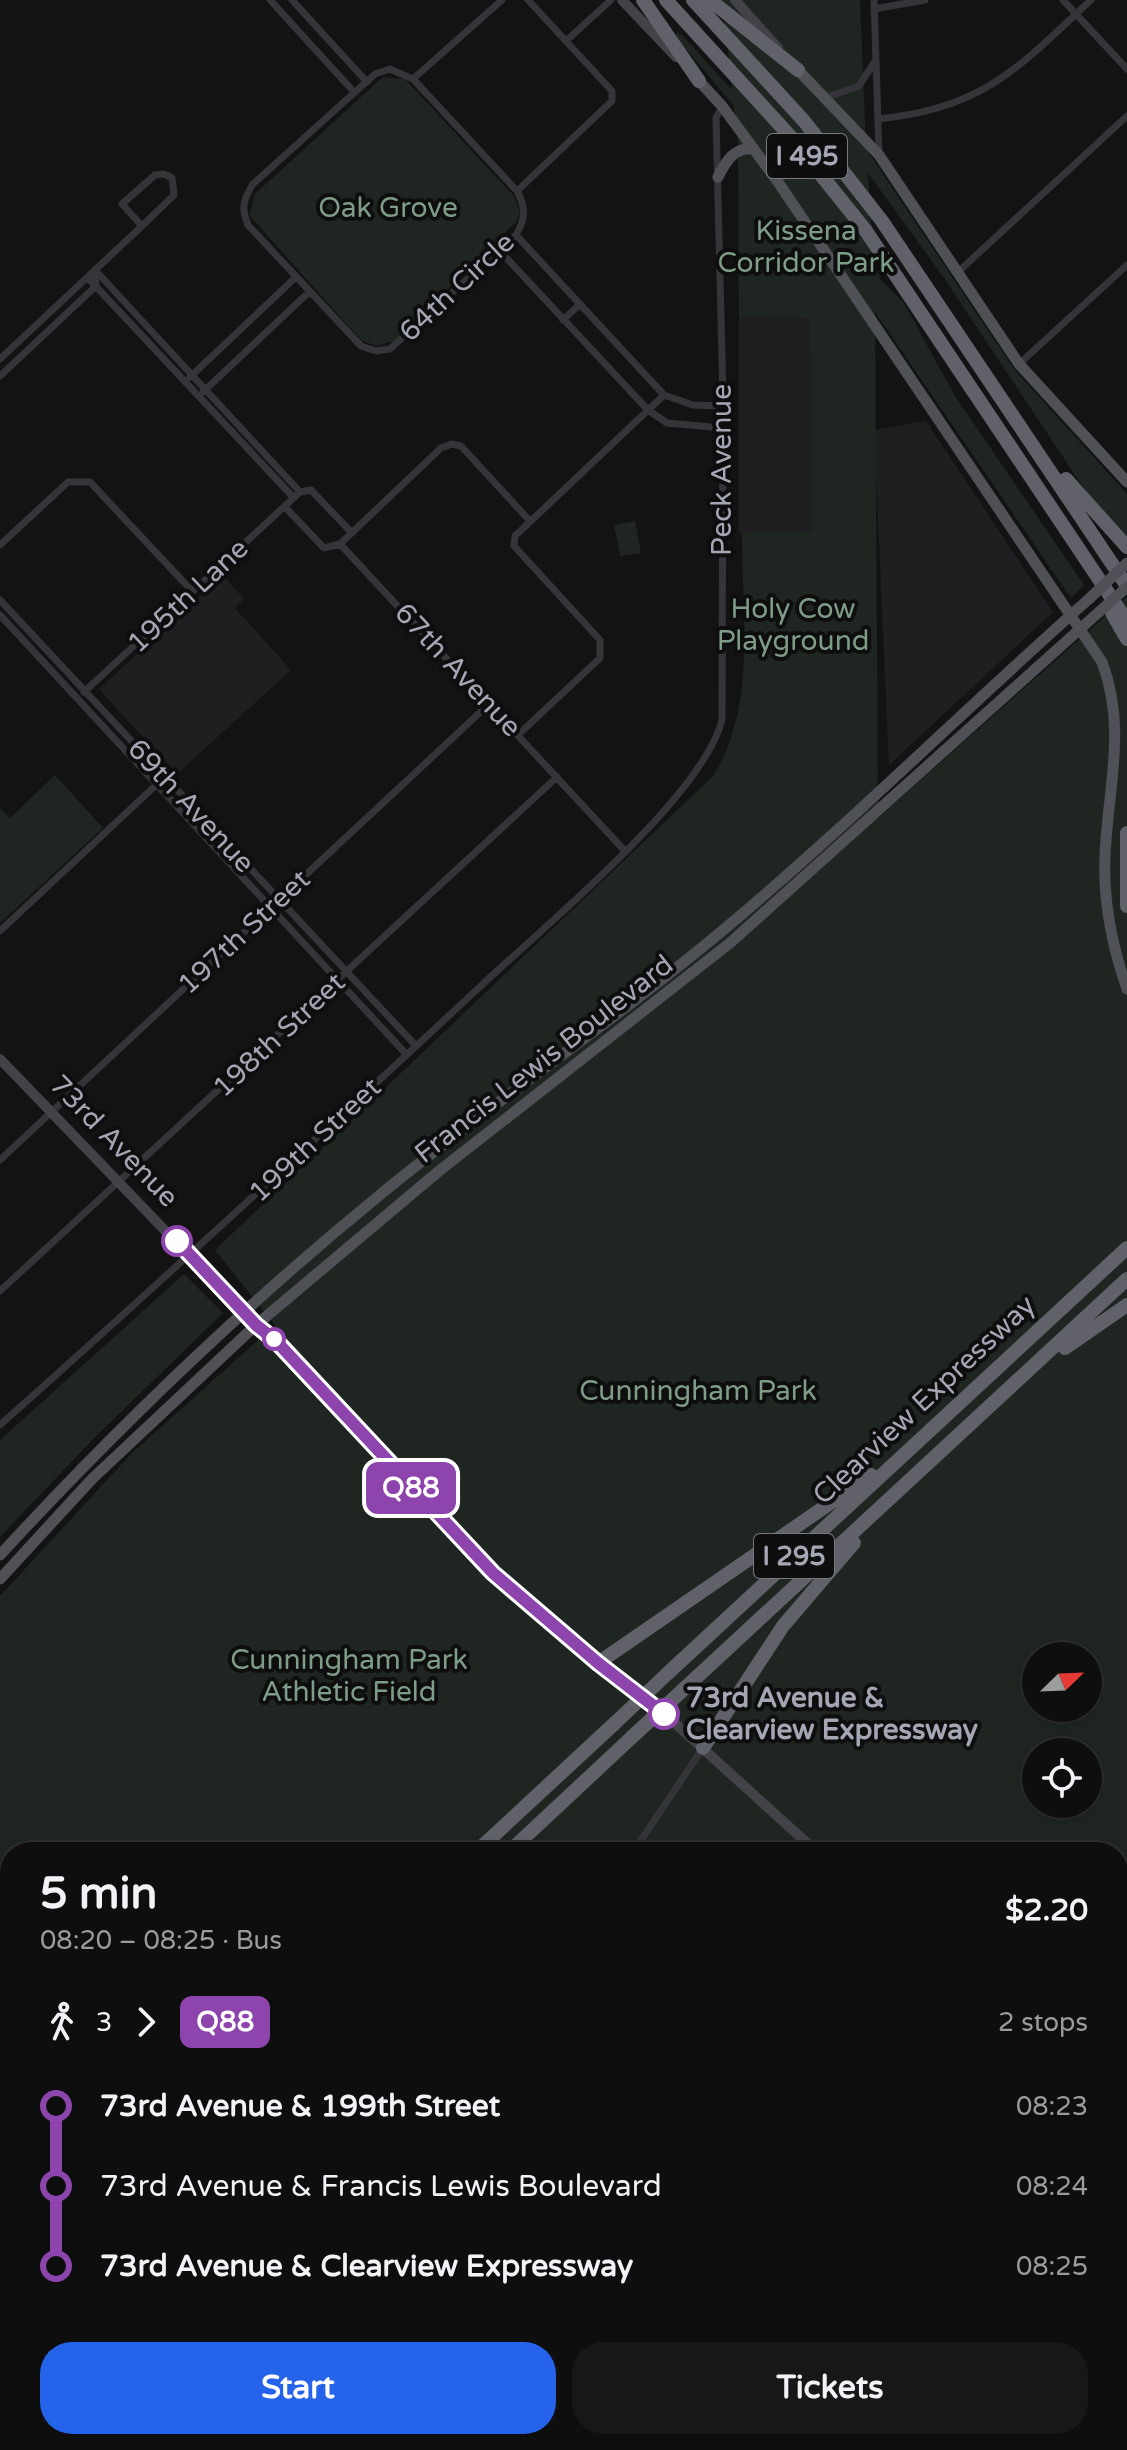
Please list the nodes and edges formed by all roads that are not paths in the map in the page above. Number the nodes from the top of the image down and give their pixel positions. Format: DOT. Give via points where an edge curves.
graph roads {
  1 [pos="270,0"];
  2 [pos="292,0"];
  3 [pos="502,0"];
  4 [pos="528,0"];
  5 [pos="611,0"];
  6 [pos="622,0"];
  7 [pos="643,0"];
  8 [pos="666,0"];
  9 [pos="693,0"];
  10 [pos="710,0"];
  11 [pos="735,0"];
  12 [pos="925,0"];
  13 [pos="1063,0"];
  14 [pos="1091,0"];
  15 [pos="874,4"];
  16 [pos="1076,14"];
  17 [pos="566,41"];
  18 [pos="876,59"];
  19 [pos="1127,69"];
  20 [pos="798,70"];
  21 [pos="413,79"];
  22 [pos="699,81"];
  23 [pos="367,82"];
  24 [pos="354,92"];
  25 [pos="825,98"];
  26 [pos="722,106"];
  27 [pos="1127,116"];
  28 [pos="878,119"];
  29 [pos="754,149"];
  30 [pos="879,155"];
  31 [pos="718,177"];
  32 [pos="517,191"];
  33 [pos="142,226"];
  34 [pos="516,235"];
  35 [pos="499,250"];
  36 [pos="1127,265"];
  37 [pos="95,270"];
  38 [pos="958,272"];
  39 [pos="296,277"];
  40 [pos="88,278"];
  41 [pos="96,286"];
  42 [pos="309,292"];
  43 [pos="580,304"];
  44 [pos="563,320"];
  45 [pos="0,359"];
  46 [pos="1019,364"];
  47 [pos="984,371"];
  48 [pos="192,375"];
  49 [pos="0,376"];
  50 [pos="184,382"];
  51 [pos="205,390"];
  52 [pos="664,395"];
  53 [pos="198,397"];
  54 [pos="723,406"];
  55 [pos="648,410"];
  56 [pos="722,428"];
  57 [pos="1127,482"];
  58 [pos="297,495"];
  59 [pos="1050,505"];
  60 [pos="285,507"];
  61 [pos="529,520"];
  62 [pos="352,533"];
  63 [pos="340,544"];
  64 [pos="0,545"];
  65 [pos="1127,547"];
  66 [pos="1127,563"];
  67 [pos="1127,586"];
  68 [pos="192,591"];
  69 [pos="0,600"];
  70 [pos="1072,614"];
  71 [pos="0,615"];
  72 [pos="1127,621"];
  73 [pos="1082,629"];
  74 [pos="1127,639"];
  75 [pos="85,691"];
  76 [pos="76,699"];
  77 [pos="489,704"];
  78 [pos="518,735"];
  79 [pos="557,777"];
  80 [pos="155,786"];
  81 [pos="1127,833"];
  82 [pos="625,851"];
  83 [pos="278,900"];
  84 [pos="1127,906"];
  85 [pos="268,909"];
  86 [pos="0,931"];
  87 [pos="346,974"];
  88 [pos="338,981"];
  89 [pos="1127,989"];
  90 [pos="416,1046"];
  91 [pos="407,1055"];
  92 [pos="0,1059"];
  93 [pos="52,1111"];
  94 [pos="0,1160"];
  95 [pos="119,1181"];
  96 [pos="1127,1238"];
  97 [pos="1127,1248"];
  98 [pos="191,1255"];
  99 [pos="1127,1279"];
  100 [pos="0,1291"];
  101 [pos="1080,1291"];
  102 [pos="1127,1305"];
  103 [pos="244,1312"];
  104 [pos="256,1325"];
  105 [pos="994,1401"];
  106 [pos="0,1425"];
  107 [pos="920,1440"];
  108 [pos="913,1477"];
  109 [pos="0,1555"];
  110 [pos="0,1579"];
  111 [pos="598,1663"];
  112 [pos="703,1748"];
  113 [pos="485,1842"];
  114 [pos="520,1842"];
  115 [pos="640,1842"];
  116 [pos="806,1842"];
  1 -- 24 [label="street"];
  2 -- 23 [label="street"];
  3 -- 21 [label="street"];
  4 -- 17 [label="street"];
  5 -- 17 [label="street"];
  6 -- 22 [label="street"];
  7 -- 22 [label="highway"];
  8 -- 59 [label="highway, I 495" via="851,211"];
  9 -- 47 [label="highway, I 495" via="836,161"];
  10 -- 20 [label="highway"];
  11 -- 20 [label="street"];
  12 -- 15 [label="street"];
  13 -- 16 [label="street"];
  14 -- 16 [label="street"];
  15 -- 18 [label="street"];
  16 -- 19 [label="street"];
  16 -- 28 [label="street" via="1009,75 972,98 926,114"];
  17 -- 32 [label="street" via="612,91 612,101"];
  18 -- 25 [label="street" via="859,86"];
  18 -- 28 [label="street"];
  20 -- 25 [label="main road"];
  21 -- 23 [label="street, 64th Circle" via="390,69"];
  21 -- 32 [label="street, 64th Circle"];
  22 -- 26 [label="main road"];
  23 -- 24 [label="street, 64th Circle"];
  24 -- 39 [label="street, 64th Circle" via="244,198 248,225"];
  25 -- 30 [label="main road"];
  26 -- 29 [label="main road"];
  26 -- 31 [label="street, Peck Avenue" via="716,118"];
  27 -- 38 [label="street"];
  28 -- 30 [label="street"];
  29 -- 31 [label="main road" via="736,152"];
  29 -- 70 [label="main road"];
  30 -- 38 [label="main road"];
  31 -- 54 [label="street, Peck Avenue"];
  32 -- 34 [label="street, 64th Circle" via="524,222"];
  33 -- 33 [label="street" via="174,195 175,183 168,175 155,175 122,204"];
  33 -- 37 [label="street"];
  34 -- 35 [label="street, 64th Circle"];
  34 -- 43 [label="street"];
  35 -- 42 [label="street, 64th Circle" via="390,349 361,346"];
  35 -- 44 [label="street"];
  36 -- 46 [label="street"];
  37 -- 40 [label="street"];
  37 -- 41 [label="street"];
  37 -- 48 [label="street"];
  38 -- 46 [label="main road"];
  39 -- 42 [label="street, 64th Circle"];
  39 -- 48 [label="street"];
  40 -- 41 [label="street"];
  40 -- 45 [label="street"];
  41 -- 49 [label="street"];
  41 -- 50 [label="street"];
  42 -- 51 [label="street"];
  43 -- 44 [label="street"];
  43 -- 52 [label="street"];
  44 -- 55 [label="street"];
  46 -- 57 [label="main road"];
  47 -- 65 [label="highway" via="1077,493"];
  47 -- 67 [label="highway, I 495"];
  48 -- 50 [label="street"];
  48 -- 51 [label="street"];
  50 -- 53 [label="street"];
  51 -- 53 [label="street"];
  51 -- 58 [label="street"];
  52 -- 54 [label="street" via="693,405"];
  52 -- 55 [label="street"];
  53 -- 58 [label="street"];
  54 -- 56 [label="street, Peck Avenue"];
  55 -- 56 [label="street" via="667,423"];
  55 -- 61 [label="street"];
  56 -- 82 [label="street, Peck Avenue" via="722,720 717,740 697,770"];
  58 -- 60 [label="street, 195th Lane"];
  58 -- 62 [label="street" via="311,490"];
  59 -- 72 [label="highway, I 495"];
  59 -- 74 [label="highway"];
  60 -- 63 [label="street, 67th Avenue" via="324,548"];
  60 -- 68 [label="street, 195th Lane"];
  61 -- 62 [label="street" via="461,446 452,444 441,448"];
  61 -- 78 [label="street" via="515,536 514,546 600,640 602,650 600,658"];
  62 -- 63 [label="street"];
  63 -- 77 [label="street, 67th Avenue"];
  64 -- 68 [label="street" via="68,482 90,482"];
  66 -- 70 [label="main road, Francis Lewis Boulevard, bridge"];
  67 -- 73 [label="main road, Francis Lewis Boulevard, bridge"];
  68 -- 75 [label="street, 195th Lane"];
  69 -- 75 [label="street, 69th Avenue"];
  70 -- 73 [label="main road"];
  70 -- 103 [label="main road, Francis Lewis Boulevard" via="726,928 382,1193"];
  71 -- 76 [label="street, 69th Avenue"];
  73 -- 89 [label="main road" via="1108,675 1118,716 1119,757 1105,884"];
  73 -- 104 [label="main road, Francis Lewis Boulevard" via="730,943 439,1171"];
  75 -- 76 [label="street, 195th Lane"];
  75 -- 83 [label="street, 69th Avenue"];
  76 -- 80 [label="street, 69th Avenue"];
  77 -- 78 [label="street, 67th Avenue"];
  77 -- 83 [label="street, 197th Street"];
  78 -- 79 [label="street, 67th Avenue"];
  79 -- 82 [label="street, 67th Avenue"];
  79 -- 87 [label="street, 198th Street"];
  80 -- 85 [label="street, 69th Avenue"];
  80 -- 86 [label="street"];
  81 -- 84 [label="highway"];
  82 -- 90 [label="street, 199th Street"];
  83 -- 85 [label="street, 197th Street"];
  83 -- 87 [label="street, 69th Avenue"];
  85 -- 88 [label="street, 69th Avenue"];
  85 -- 93 [label="street, 197th Street"];
  87 -- 88 [label="street, 198th Street"];
  87 -- 90 [label="street, 69th Avenue"];
  88 -- 91 [label="street, 69th Avenue"];
  88 -- 95 [label="street, 198th Street"];
  90 -- 91 [label="street, 199th Street"];
  91 -- 98 [label="street, 199th Street"];
  92 -- 93 [label="street, 73rd Avenue"];
  93 -- 94 [label="street, 197th Street"];
  93 -- 95 [label="street, 73rd Avenue"];
  95 -- 98 [label="street, 73rd Avenue"];
  95 -- 100 [label="street, 198th Street"];
  96 -- 101 [label="highway"];
  97 -- 101 [label="highway, Clearview Expressway / I 295"];
  98 -- 103 [label="street, 73rd Avenue"];
  98 -- 106 [label="street, 199th Street"];
  99 -- 105 [label="highway, Clearview Expressway / I 295"];
  101 -- 107 [label="highway, Clearview Expressway / I 295"];
  102 -- 105 [label="highway"];
  103 -- 104 [label="street, 73rd Avenue"];
  103 -- 109 [label="main road, Francis Lewis Boulevard" via="107,1439"];
  104 -- 110 [label="main road, Francis Lewis Boulevard" via="92,1479"];
  104 -- 111 [label="street, 73rd Avenue" via="493,1573"];
  105 -- 108 [label="highway, Clearview Expressway / I 295"];
  107 -- 111 [label="highway"];
  107 -- 113 [label="highway, Clearview Expressway / I 295, bridge"];
  108 -- 112 [label="highway" via="783,1626"];
  108 -- 114 [label="highway, Clearview Expressway / I 295, bridge"];
  111 -- 112 [label="street, 73rd Avenue"];
  112 -- 115 [label="street"];
  112 -- 116 [label="street, 73rd Avenue"];
}
